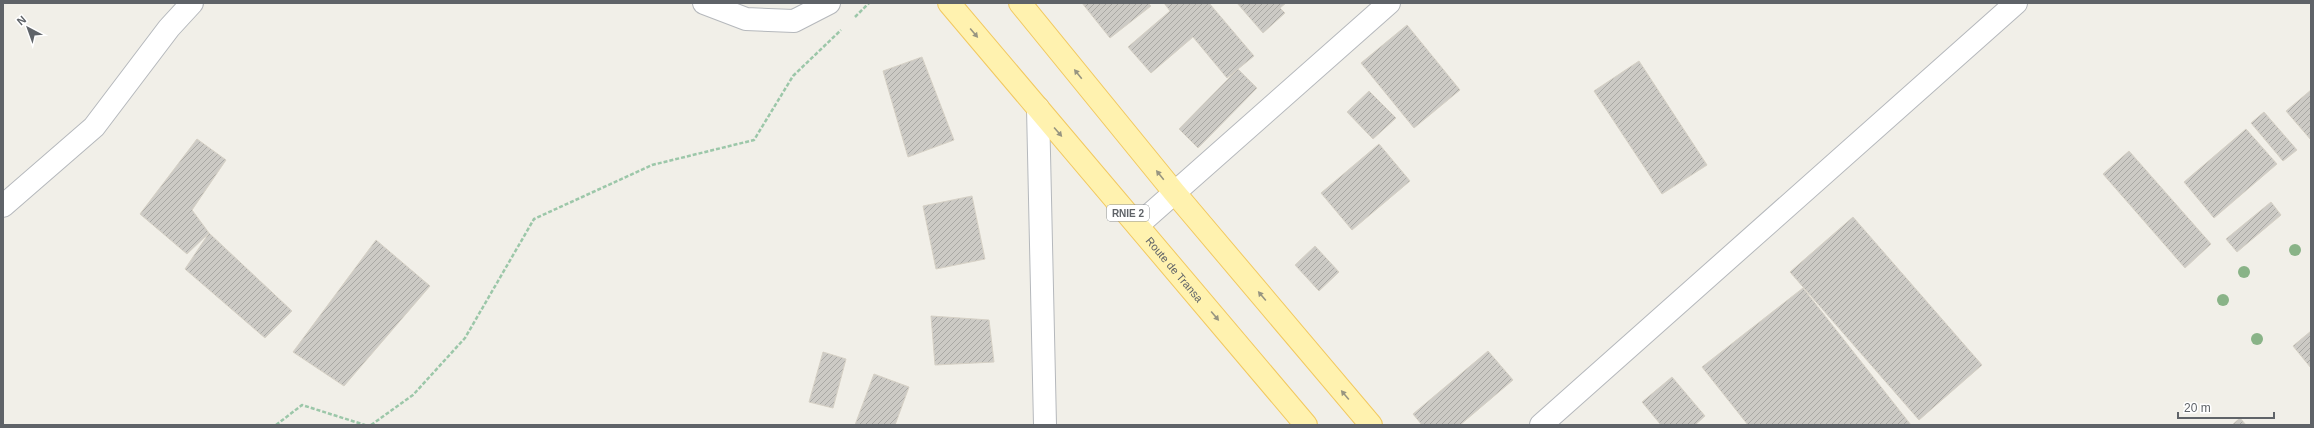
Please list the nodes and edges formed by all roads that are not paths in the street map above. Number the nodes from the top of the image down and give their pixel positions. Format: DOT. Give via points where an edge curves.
graph roads {
  1 [pos="192,3"];
  2 [pos="704,3"];
  3 [pos="829,3"];
  4 [pos="949,3"];
  5 [pos="1389,3"];
  6 [pos="2016,3"];
  7 [pos="1021,4"];
  8 [pos="1038,108"];
  9 [pos="1174,192"];
  10 [pos="3,206"];
  11 [pos="1138,225"];
  12 [pos="1045,425"];
  13 [pos="1306,425"];
  14 [pos="1370,425"];
  15 [pos="1541,425"];
  1 -- 10 [label="street" via="94,127"];
  2 -- 3 [label="street" via="746,19 794,21"];
  4 -- 8 [label="main road, Route de Transa / RNIE 2, one-way"];
  5 -- 9 [label="street"];
  6 -- 15 [label="street"];
  9 -- 7 [label="main road, one-way"];
  8 -- 11 [label="main road, Route de Transa / RNIE 2, one-way"];
  8 -- 12 [label="street"];
  9 -- 11 [label="street"];
  14 -- 9 [label="main road, one-way"];
  11 -- 13 [label="main road, Route de Transa / RNIE 2, one-way"];
}
